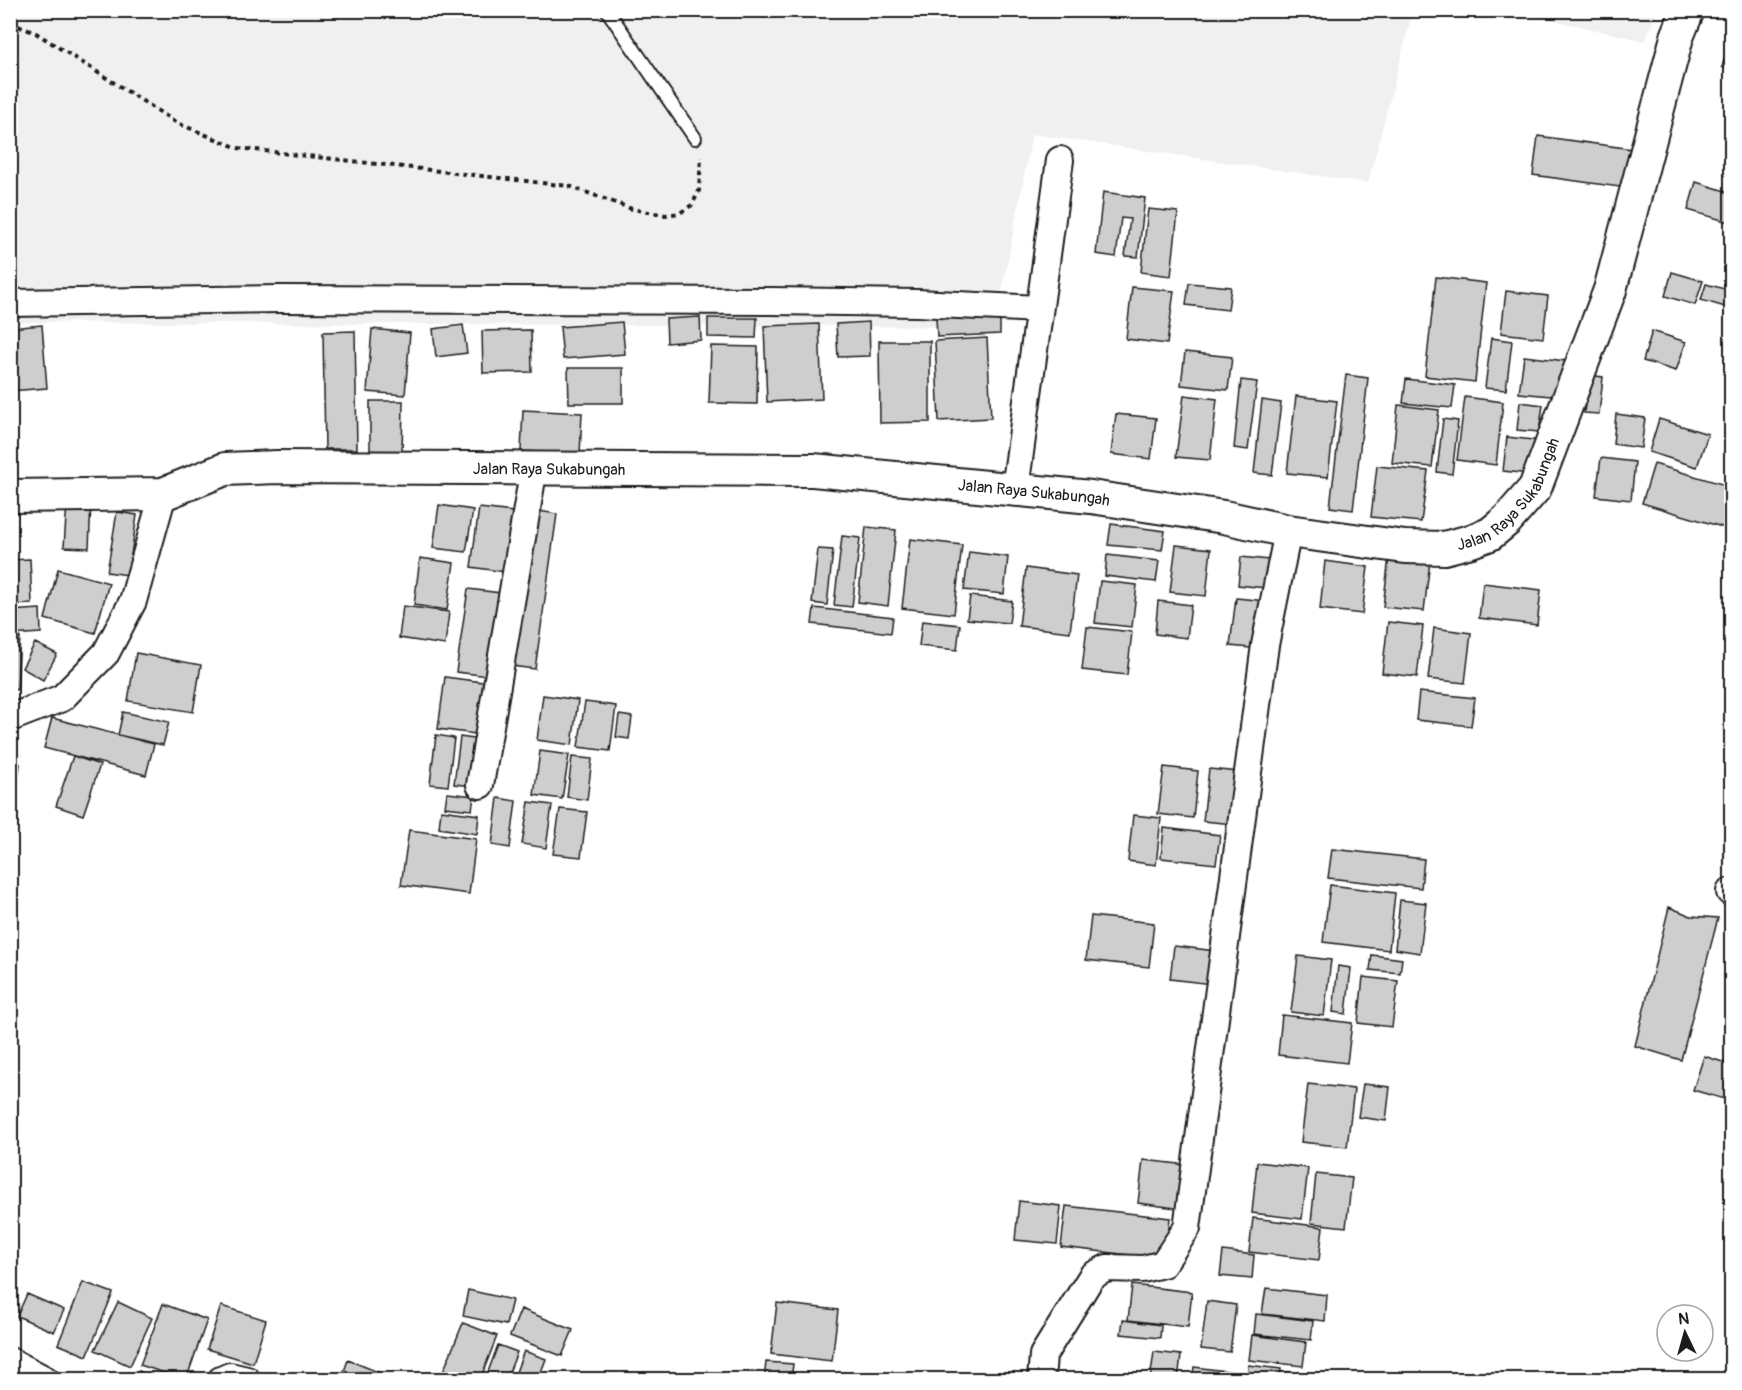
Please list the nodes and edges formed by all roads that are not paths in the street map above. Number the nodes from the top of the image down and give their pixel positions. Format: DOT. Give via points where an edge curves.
graph roads {
  1 [pos="607,10"];
  2 [pos="1688,10"];
  3 [pos="695,138"];
  4 [pos="1060,159"];
  5 [pos="10,303"];
  6 [pos="1039,309"];
  7 [pos="534,467"];
  8 [pos="1015,489"];
  9 [pos="163,494"];
  10 [pos="10,496"];
  11 [pos="1288,531"];
  12 [pos="10,718"];
  13 [pos="480,785"];
  14 [pos="10,1361"];
  15 [pos="46,1380"];
  16 [pos="221,1380"];
  17 [pos="247,1380"];
  18 [pos="1041,1380"];
  1 -- 3 [label="lane"];
  2 -- 11 [label="street, Jalan Raya Sukabungah" via="1677,37 1610,290 1535,488 1490,534 1444,548 1405,547"];
  4 -- 6 [label="street"];
  5 -- 6 [label="street" via="280,299 917,303"];
  6 -- 8 [label="street"];
  7 -- 8 [label="street, Jalan Raya Sukabungah" via="813,470"];
  7 -- 9 [label="street, Jalan Raya Sukabungah" via="225,469"];
  7 -- 13 [label="street"];
  8 -- 11 [label="street, Jalan Raya Sukabungah" via="1102,498"];
  9 -- 10 [label="street, Jalan Raya Sukabungah"];
  9 -- 12 [label="street" via="133,601 106,653 62,698"];
  11 -- 18 [label="street" via="1265,645 1187,1228 1163,1264 1143,1269 1107,1268 1092,1276 1043,1355"];
  14 -- 15 [label="street"];
  16 -- 17 [label="street" via="230,1376"];
}
